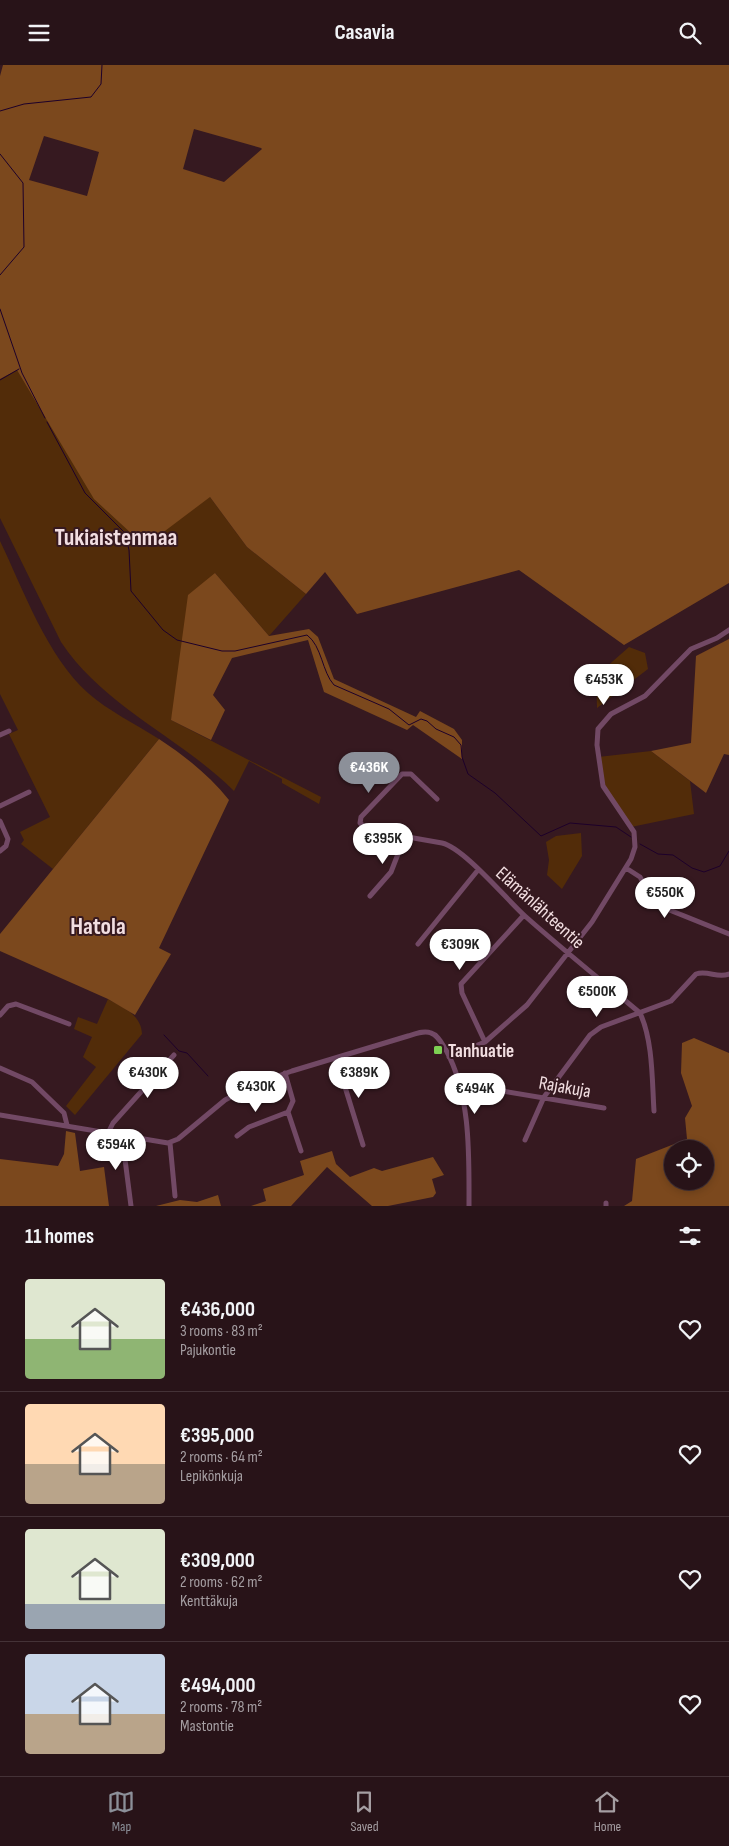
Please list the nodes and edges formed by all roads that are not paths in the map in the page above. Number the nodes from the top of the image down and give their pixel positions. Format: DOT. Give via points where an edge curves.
graph roads {
  1 [pos="729,630"];
  2 [pos="9,731"];
  3 [pos="0,735"];
  4 [pos="29,792"];
  5 [pos="437,799"];
  6 [pos="0,806"];
  7 [pos="0,821"];
  8 [pos="405,836"];
  9 [pos="0,851"];
  10 [pos="626,868"];
  11 [pos="478,870"];
  12 [pos="370,896"];
  13 [pos="524,915"];
  14 [pos="729,934"];
  15 [pos="418,944"];
  16 [pos="567,952"];
  17 [pos="729,974"];
  18 [pos="640,1013"];
  19 [pos="0,1015"];
  20 [pos="69,1024"];
  21 [pos="485,1042"];
  22 [pos="174,1055"];
  23 [pos="449,1057"];
  24 [pos="336,1058"];
  25 [pos="0,1068"];
  26 [pos="284,1073"];
  27 [pos="461,1089"];
  28 [pos="544,1097"];
  29 [pos="604,1107"];
  30 [pos="654,1111"];
  31 [pos="288,1112"];
  32 [pos="0,1115"];
  33 [pos="67,1125"];
  34 [pos="108,1133"];
  35 [pos="122,1136"];
  36 [pos="237,1136"];
  37 [pos="525,1139"];
  38 [pos="170,1143"];
  39 [pos="363,1145"];
  40 [pos="301,1151"];
  41 [pos="174,1196"];
  42 [pos="131,1206"];
  43 [pos="469,1206"];
  1 -- 10 [label="street" via="690,649 646,696 611,714 598,729 603,787 634,833 635,847"];
  2 -- 3 [label="street"];
  4 -- 6 [label="street"];
  5 -- 8 [label="street, Elämänlähteentie" via="411,774 402,774 360,818 366,829"];
  7 -- 9 [label="street" via="8,839"];
  8 -- 11 [label="street, Elämänlähteentie" via="446,844"];
  8 -- 12 [label="street" via="391,872"];
  10 -- 14 [label="street" via="640,877 657,905"];
  10 -- 16 [label="street" via="592,922"];
  11 -- 13 [label="street, Elämänlähteentie"];
  11 -- 15 [label="street"];
  13 -- 16 [label="street, Elämänlähteentie"];
  13 -- 21 [label="street" via="461,984 462,993"];
  16 -- 18 [label="street, Elämänlähteentie"];
  16 -- 21 [label="street" via="527,1005"];
  17 -- 18 [label="street" via="723,977 701,972 696,974 676,997"];
  18 -- 28 [label="street" via="601,1027 590,1035"];
  18 -- 30 [label="street" via="648,1050"];
  19 -- 20 [label="street" via="8,1006 16,1004"];
  21 -- 23 [label="street"];
  22 -- 34 [label="street" via="113,1123"];
  23 -- 24 [label="street" via="437,1037 429,1032"];
  23 -- 27 [label="street"];
  24 -- 26 [label="street"];
  24 -- 39 [label="street"];
  25 -- 33 [label="street" via="32,1082 64,1113"];
  26 -- 31 [label="street" via="293,1101"];
  26 -- 38 [label="street" via="229,1098"];
  27 -- 28 [label="street, Rajakuja"];
  27 -- 43 [label="street"];
  28 -- 29 [label="street, Rajakuja"];
  28 -- 37 [label="street"];
  31 -- 36 [label="street" via="249,1127"];
  31 -- 40 [label="street"];
  32 -- 33 [label="street"];
  33 -- 34 [label="street"];
  34 -- 35 [label="street"];
  35 -- 38 [label="street"];
  35 -- 42 [label="street"];
  38 -- 41 [label="street"];
}
